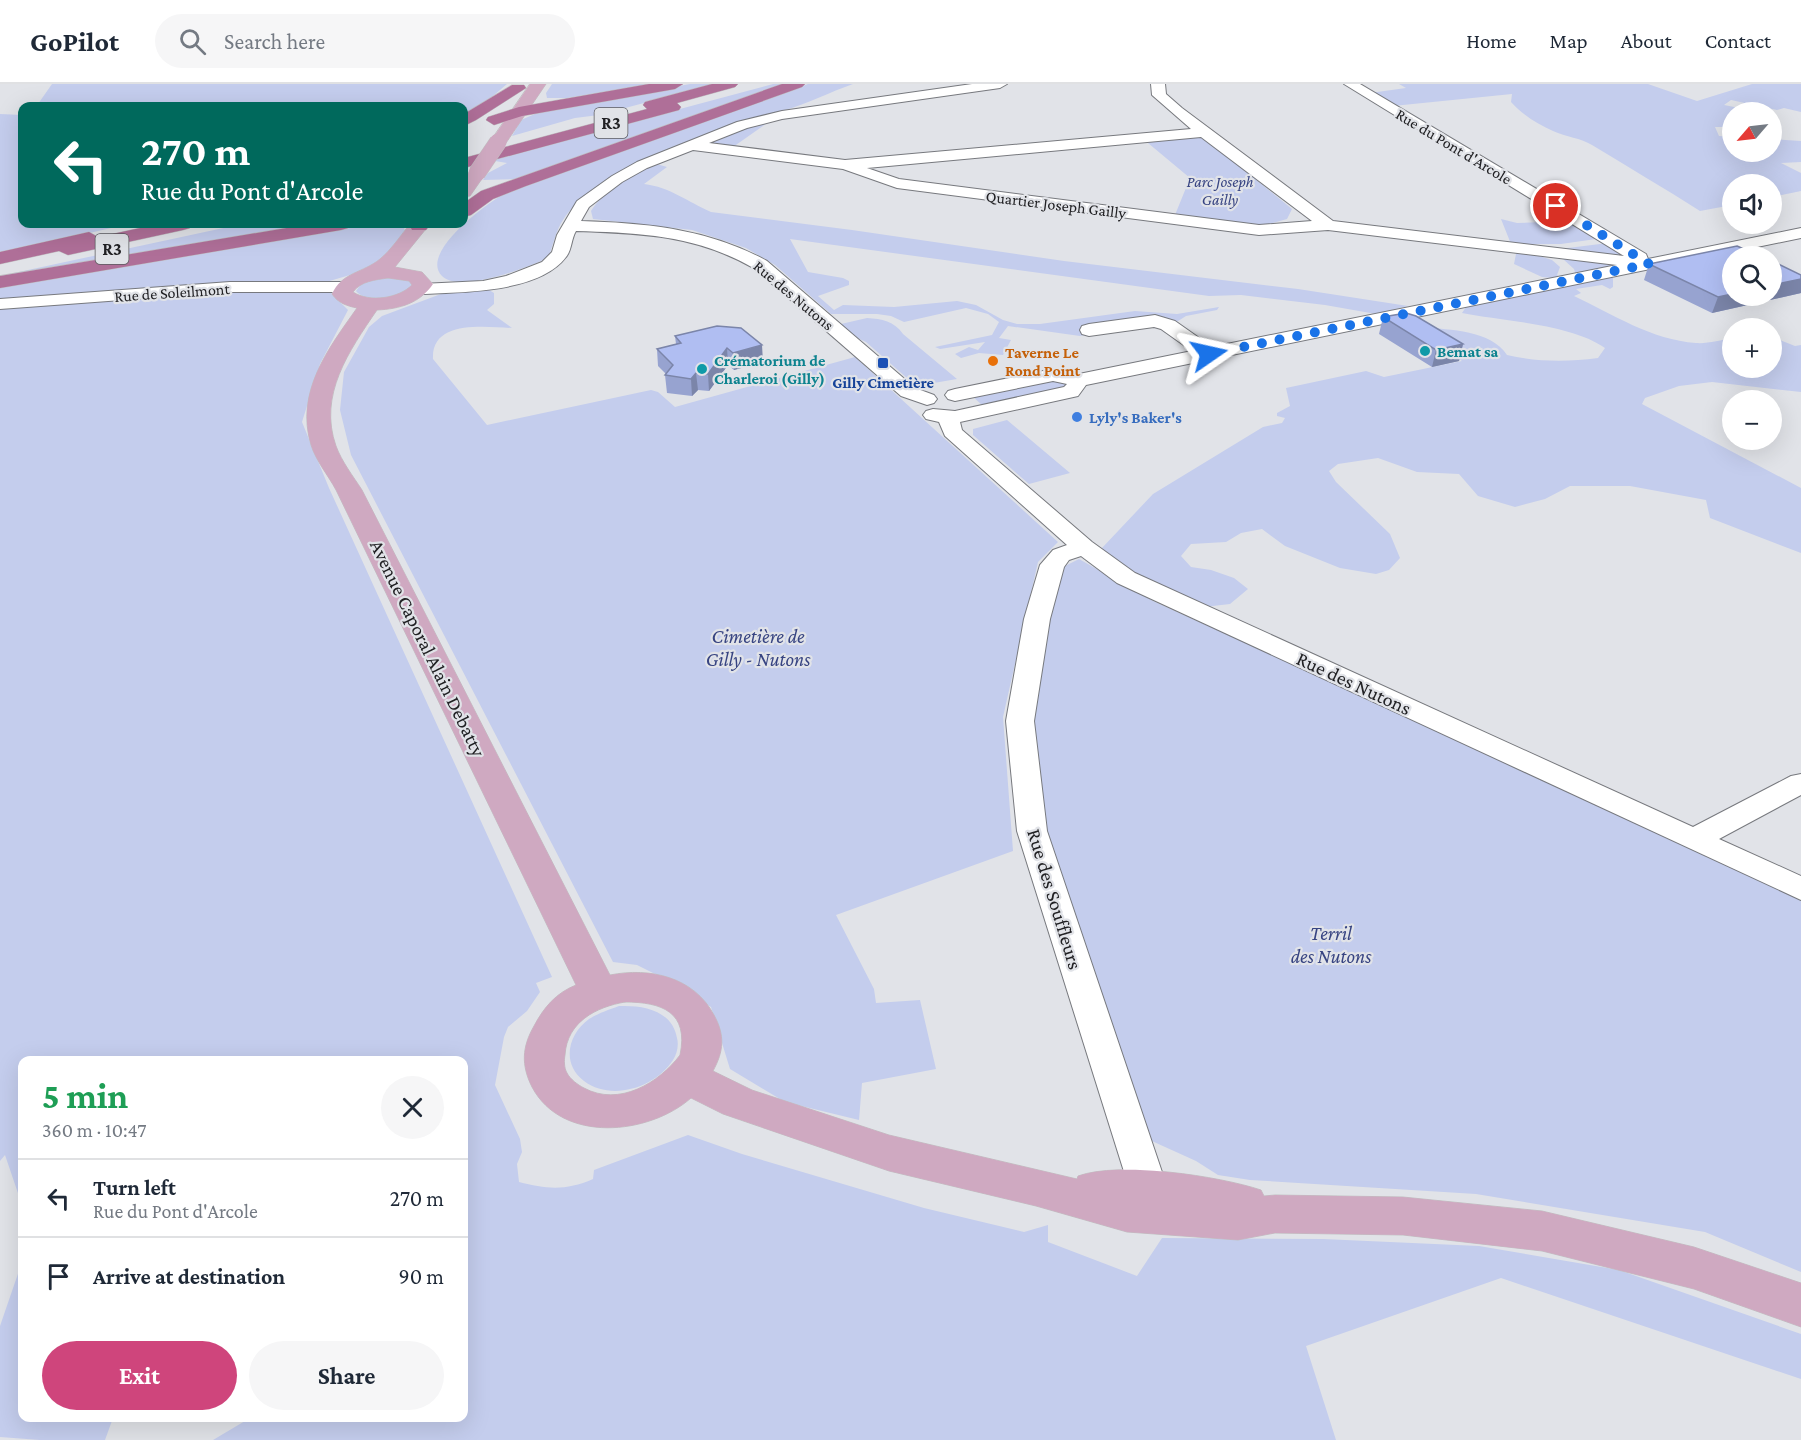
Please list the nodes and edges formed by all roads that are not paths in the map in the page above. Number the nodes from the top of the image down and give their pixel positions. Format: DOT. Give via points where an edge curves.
graph roads {
  1 [pos="538,84"];
  2 [pos="677,84"];
  3 [pos="730,84"];
  4 [pos="759,84"];
  5 [pos="797,84"];
  6 [pos="1000,84"];
  7 [pos="1158,84"];
  8 [pos="1351,84"];
  9 [pos="522,95"];
  10 [pos="782,115"];
  11 [pos="468,119"];
  12 [pos="1204,132"];
  13 [pos="487,133"];
  14 [pos="690,146"];
  15 [pos="735,151"];
  16 [pos="468,153"];
  17 [pos="904,160"];
  18 [pos="844,165"];
  19 [pos="468,173"];
  20 [pos="468,175"];
  21 [pos="468,175"];
  22 [pos="520,182"];
  23 [pos="897,183"];
  24 [pos="1299,205"];
  25 [pos="468,209"];
  26 [pos="1328,225"];
  27 [pos="571,226"];
  28 [pos="130,228"];
  29 [pos="163,228"];
  30 [pos="206,228"];
  31 [pos="317,228"];
  32 [pos="1271,229"];
  33 [pos="1801,233"];
  34 [pos="1611,241"];
  35 [pos="422,247"];
  36 [pos="1531,249"];
  37 [pos="0,260"];
  38 [pos="1649,264"];
  39 [pos="0,272"];
  40 [pos="371,274"];
  41 [pos="0,282"];
  42 [pos="1553,284"];
  43 [pos="344,287"];
  44 [pos="0,304"];
  45 [pos="371,304"];
  46 [pos="1089,330"];
  47 [pos="1209,354"];
  48 [pos="958,408"];
  49 [pos="1084,547"];
  50 [pos="1801,783"];
  51 [pos="1695,839"];
  52 [pos="1801,889"];
  53 [pos="599,992"];
  54 [pos="688,1078"];
  55 [pos="1036,1186"];
  56 [pos="1139,1191"];
  57 [pos="1275,1214"];
  58 [pos="1801,1305"];
  1 -- 9 [label="main road"];
  2 -- 9 [label="highway" via="557,105"];
  3 -- 16 [label="highway, R3"];
  4 -- 20 [label="highway, R3"];
  5 -- 22 [label="highway"];
  6 -- 10 [label="street"];
  7 -- 12 [label="street, Quartier Joseph Gailly" via="1159,95"];
  8 -- 34 [label="street, Rue du Pont d'Arcole"];
  9 -- 11 [label="highway" via="506,93"];
  9 -- 13 [label="main road"];
  9 -- 13 [label="main road"];
  10 -- 14 [label="street" via="742,125"];
  10 -- 15 [label="street"];
  12 -- 17 [label="street, Quartier Joseph Gailly"];
  12 -- 24 [label="street, Quartier Joseph Gailly"];
  13 -- 19 [label="main road, bridge"];
  14 -- 15 [label="street, Quartier Joseph Gailly"];
  14 -- 27 [label="street" via="617,179 583,204"];
  15 -- 18 [label="street, Quartier Joseph Gailly"];
  17 -- 18 [label="street, Quartier Joseph Gailly"];
  17 -- 23 [label="street" via="885,170"];
  18 -- 23 [label="street, Quartier Joseph Gailly"];
  21 -- 22 [label="highway" via="498,184"];
  22 -- 25 [label="highway" via="487,195"];
  23 -- 32 [label="street, Quartier Joseph Gailly"];
  24 -- 26 [label="street, Quartier Joseph Gailly"];
  24 -- 32 [label="street, Quartier Joseph Gailly" via="1302,218"];
  26 -- 32 [label="street, Quartier Joseph Gailly"];
  26 -- 36 [label="street, Quartier Joseph Gailly"];
  27 -- 35 [label="street" via="561,254 548,266 483,286"];
  27 -- 48 [label="street, Rue des Nutons" via="674,233 740,251 908,392 927,399 922,406 925,411"];
  28 -- 37 [label="highway"];
  29 -- 37 [label="highway, R3"];
  30 -- 39 [label="highway, R3"];
  31 -- 41 [label="highway"];
  33 -- 38 [label="street"];
  34 -- 36 [label="street"];
  34 -- 38 [label="street, Rue du Pont d'Arcole"];
  35 -- 40 [label="main road"];
  35 -- 40 [label="main road" via="403,273"];
  35 -- 45 [label="main road" via="407,298"];
  36 -- 38 [label="street, Quartier Joseph Gailly"];
  36 -- 42 [label="street" via="1555,258 1567,268 1563,279"];
  38 -- 42 [label="street"];
  40 -- 43 [label="main road"];
  42 -- 47 [label="street"];
  43 -- 44 [label="street, Rue de Soleilmont" via="230,287"];
  43 -- 45 [label="main road" via="342,294 347,299"];
  45 -- 53 [label="main road, Avenue Caporal Alain Debatty" via="341,346 321,389 318,412 324,446"];
  46 -- 47 [label="street" via="1155,321 1168,325"];
  47 -- 48 [label="street" via="1079,380 1071,392"];
  48 -- 49 [label="street, Rue des Nutons" via="952,432"];
  49 -- 51 [label="street, Rue des Nutons" via="1126,578"];
  49 -- 56 [label="street, Rue des Souffleurs" via="1061,555 1052,565 1037,619 1020,721 1032,831 1145,1178"];
  50 -- 51 [label="street"];
  51 -- 52 [label="street, Rue des Nutons"];
  53 -- 54 [label="main road" via="649,987 687,1005 699,1021 703,1039 700,1059"];
  53 -- 54 [label="main road" via="564,1014 545,1039 543,1061 549,1081 564,1098 587,1108 614,1112 643,1107 669,1095"];
  54 -- 55 [label="main road" via="738,1102 889,1153"];
  55 -- 56 [label="main road"];
  55 -- 57 [label="main road" via="1127,1213 1238,1220"];
  56 -- 57 [label="main road" via="1185,1192 1233,1200"];
  57 -- 58 [label="main road" via="1403,1216 1542,1231 1694,1268"];
}
